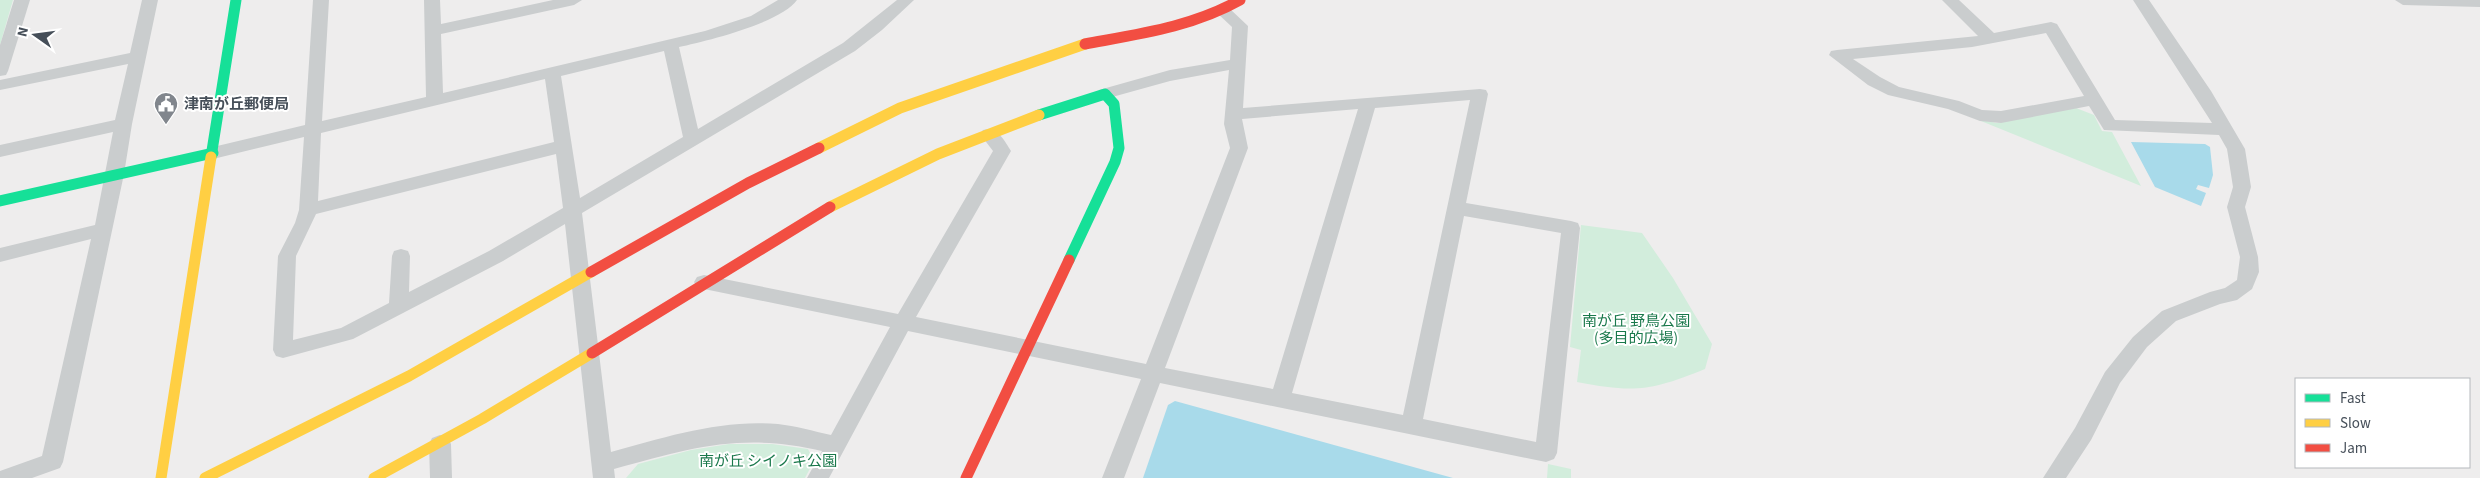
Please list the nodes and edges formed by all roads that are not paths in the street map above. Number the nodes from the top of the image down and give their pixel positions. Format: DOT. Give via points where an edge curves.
graph roads {
  1 [pos="22,0"];
  2 [pos="150,0"];
  3 [pos="236,0"];
  4 [pos="321,0"];
  5 [pos="432,0"];
  6 [pos="574,0"];
  7 [pos="789,0"];
  8 [pos="906,0"];
  9 [pos="1240,0"];
  10 [pos="1950,0"];
  11 [pos="2141,0"];
  12 [pos="2403,0"];
  13 [pos="2480,2"];
  14 [pos="1224,12"];
  15 [pos="433,31"];
  16 [pos="1990,40"];
  17 [pos="670,44"];
  18 [pos="137,57"];
  19 [pos="1236,64"];
  20 [pos="0,71"];
  21 [pos="552,72"];
  22 [pos="0,85"];
  23 [pos="1105,94"];
  24 [pos="2095,99"];
  25 [pos="434,100"];
  26 [pos="1368,104"];
  27 [pos="1234,114"];
  28 [pos="123,124"];
  29 [pos="312,128"];
  30 [pos="2225,130"];
  31 [pos="989,134"];
  32 [pos="692,139"];
  33 [pos="563,146"];
  34 [pos="0,151"];
  35 [pos="214,153"];
  36 [pos="115,174"];
  37 [pos="0,201"];
  38 [pos="1456,208"];
  39 [pos="308,210"];
  40 [pos="573,211"];
  41 [pos="101,230"];
  42 [pos="0,255"];
  43 [pos="401,256"];
  44 [pos="579,280"];
  45 [pos="704,282"];
  46 [pos="398,306"];
  47 [pos="903,322"];
  48 [pos="1027,347"];
  49 [pos="588,356"];
  50 [pos="1154,372"];
  51 [pos="1280,399"];
  52 [pos="1411,426"];
  53 [pos="440,444"];
  54 [pos="836,445"];
  55 [pos="604,471"];
  56 [pos="5,478"];
  57 [pos="161,478"];
  58 [pos="205,478"];
  59 [pos="374,478"];
  60 [pos="441,478"];
  61 [pos="818,478"];
  62 [pos="966,478"];
  63 [pos="1113,478"];
  64 [pos="2054,478"];
  1 -- 20 [label="street"];
  2 -- 18 [label="street"];
  3 -- 35 [label="street"];
  4 -- 29 [label="street"];
  5 -- 15 [label="street"];
  6 -- 15 [label="street"];
  7 -- 17 [label="street" via="738,26"];
  8 -- 32 [label="street" via="849,47"];
  9 -- 14 [label="street"];
  10 -- 16 [label="street"];
  11 -- 30 [label="street"];
  12 -- 13 [label="street"];
  14 -- 19 [label="street" via="1240,26"];
  14 -- 44 [label="street" via="1162,29 1084,44 900,108 748,183"];
  15 -- 25 [label="street"];
  16 -- 24 [label="street" via="2051,27"];
  16 -- 24 [label="street" via="1837,55 1894,91 1954,104 1980,114 2000,117"];
  17 -- 21 [label="street"];
  17 -- 32 [label="street"];
  18 -- 22 [label="street"];
  18 -- 28 [label="street"];
  19 -- 23 [label="street" via="1214,66"];
  19 -- 27 [label="street"];
  21 -- 25 [label="street"];
  21 -- 33 [label="street"];
  23 -- 31 [label="street"];
  23 -- 48 [label="street" via="1114,104 1119,148 1115,162"];
  24 -- 30 [label="street" via="2110,126"];
  25 -- 29 [label="street"];
  26 -- 27 [label="street"];
  26 -- 38 [label="street" via="1480,94"];
  26 -- 51 [label="street"];
  27 -- 50 [label="street" via="1239,148"];
  28 -- 34 [label="street"];
  28 -- 36 [label="street"];
  29 -- 35 [label="street"];
  29 -- 39 [label="street"];
  30 -- 64 [label="street" via="2236,149 2242,187 2236,206 2249,257 2245,284 2230,295 2169,316 2140,342 2112,378 2083,434"];
  31 -- 45 [label="street" via="936,154 845,199"];
  31 -- 47 [label="street" via="1002,151"];
  32 -- 40 [label="street"];
  33 -- 39 [label="street"];
  33 -- 40 [label="street"];
  35 -- 36 [label="street"];
  35 -- 57 [label="street"];
  36 -- 37 [label="street"];
  36 -- 41 [label="street"];
  38 -- 52 [label="street"];
  38 -- 52 [label="street" via="1571,228 1546,453"];
  39 -- 46 [label="street" via="287,256 283,350 346,334"];
  40 -- 44 [label="street"];
  40 -- 46 [label="street" via="496,256"];
  41 -- 42 [label="street"];
  41 -- 56 [label="street" via="52,462"];
  43 -- 46 [label="street"];
  44 -- 49 [label="street"];
  44 -- 58 [label="street" via="409,376"];
  45 -- 47 [label="street"];
  45 -- 49 [label="street"];
  47 -- 48 [label="street"];
  47 -- 54 [label="street"];
  48 -- 50 [label="street"];
  48 -- 62 [label="street"];
  49 -- 53 [label="street"];
  49 -- 55 [label="street"];
  50 -- 51 [label="street"];
  50 -- 63 [label="street"];
  51 -- 52 [label="street"];
  53 -- 59 [label="street"];
  53 -- 60 [label="street"];
  54 -- 55 [label="street" via="776,433 729,434 682,442"];
  54 -- 61 [label="street"];
}
